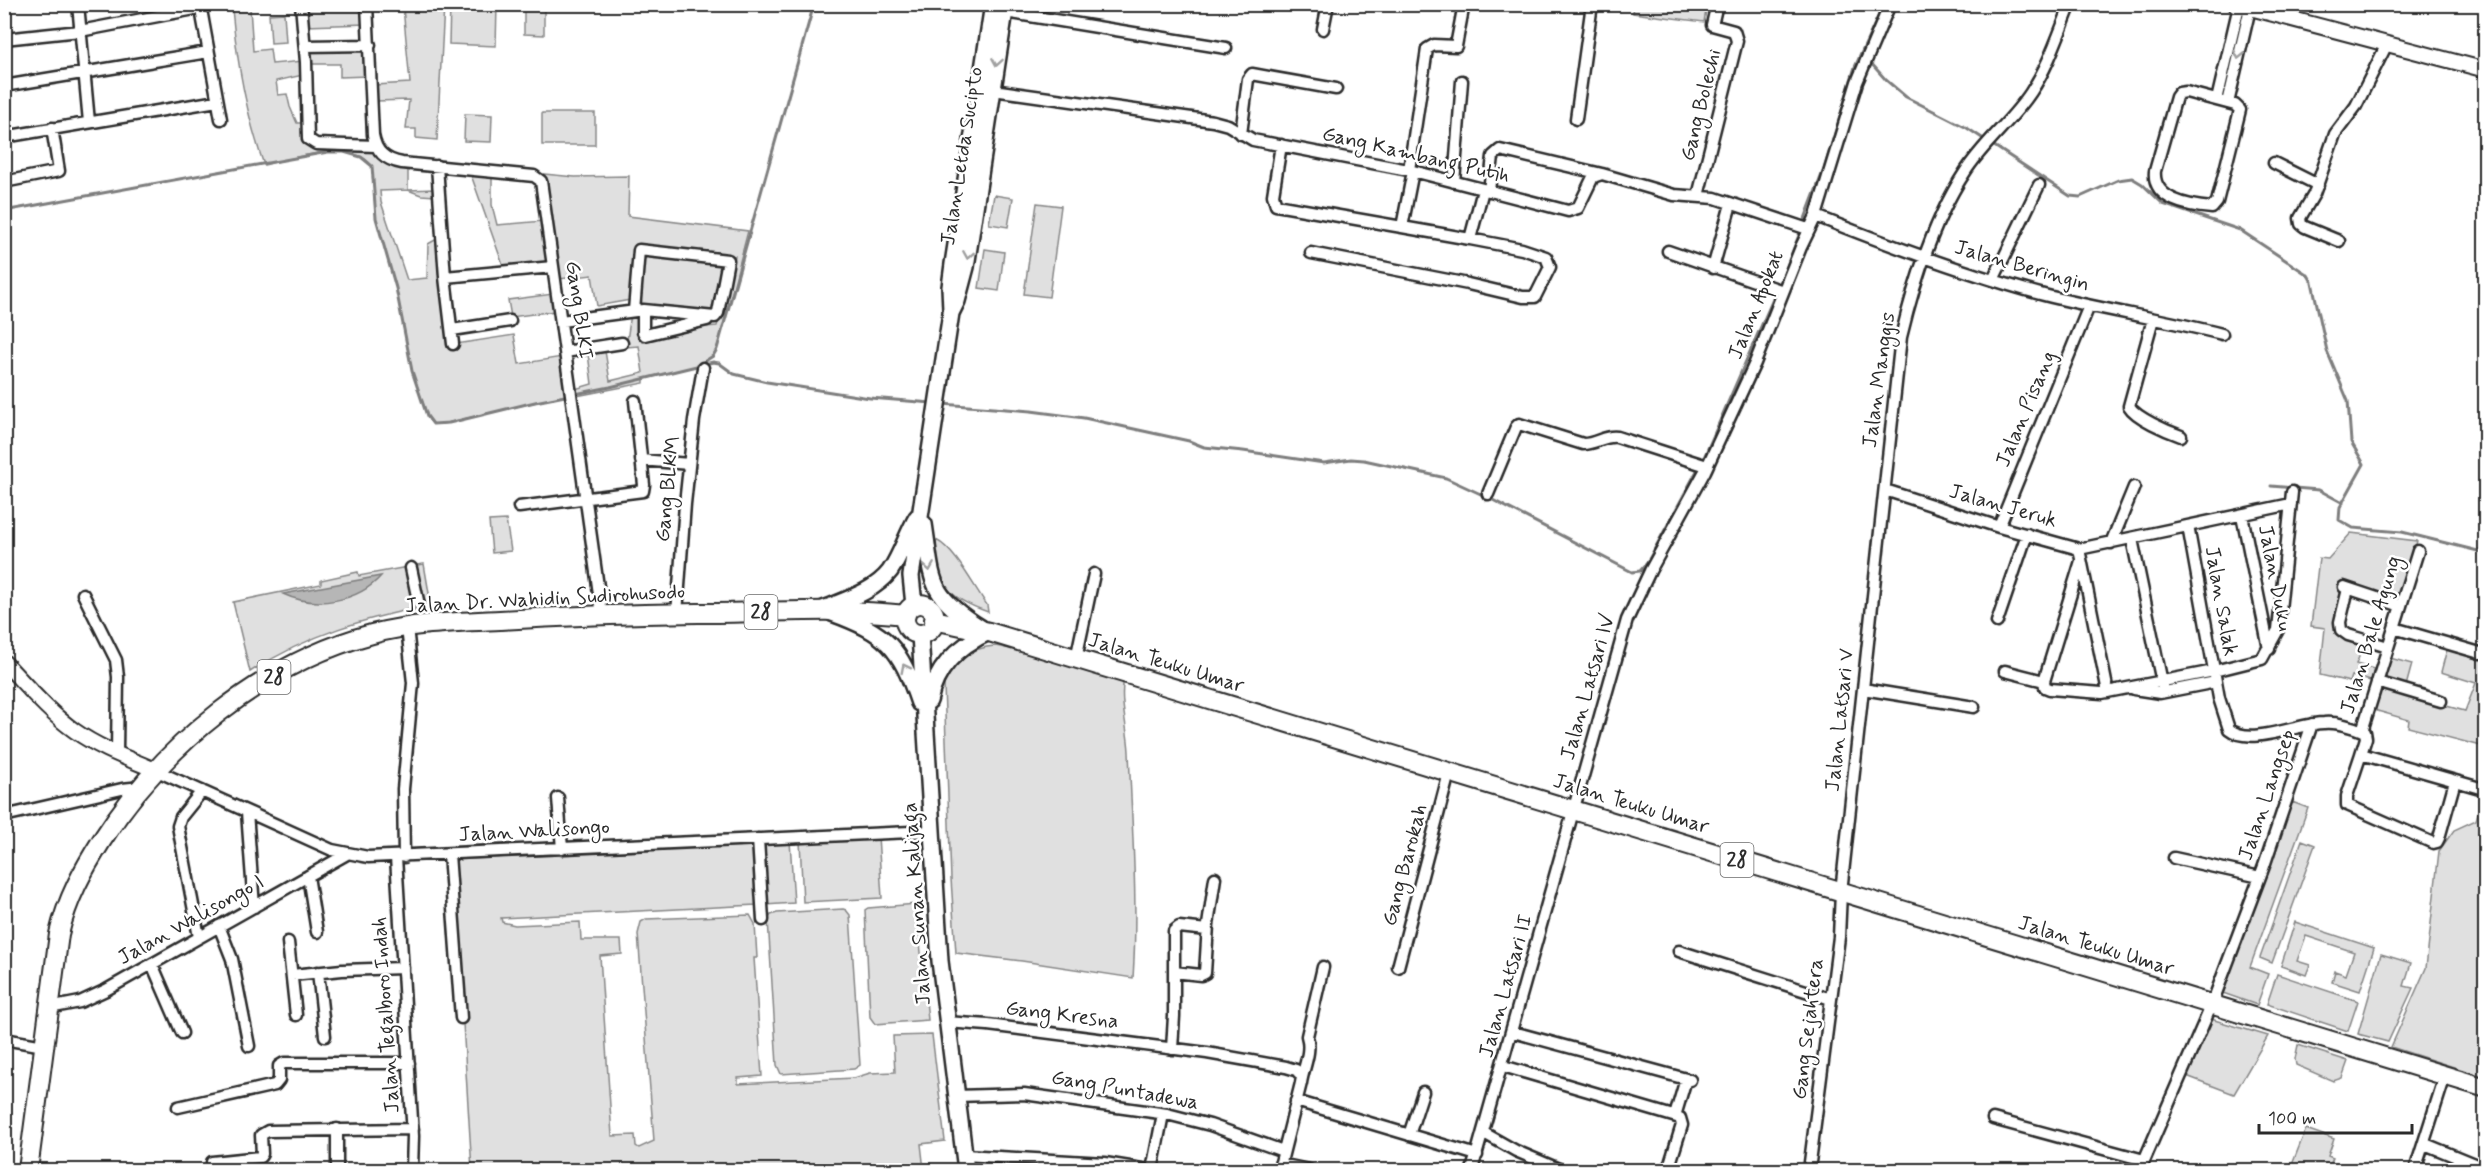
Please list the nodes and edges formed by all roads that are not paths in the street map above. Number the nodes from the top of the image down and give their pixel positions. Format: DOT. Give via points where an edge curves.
graph roads {
  1 [pos="78,4"];
  2 [pos="302,4"];
  3 [pos="367,4"];
  4 [pos="1328,4"];
  5 [pos="1464,4"];
  6 [pos="1592,4"];
  7 [pos="1717,4"];
  8 [pos="1890,4"];
  9 [pos="2071,4"];
  10 [pos="200,6"];
  11 [pos="2241,6"];
  12 [pos="1002,7"];
  13 [pos="2287,11"];
  14 [pos="1323,29"];
  15 [pos="80,31"];
  16 [pos="4,39"];
  17 [pos="2387,44"];
  18 [pos="370,45"];
  19 [pos="305,46"];
  20 [pos="1226,48"];
  21 [pos="208,52"];
  22 [pos="2486,70"];
  23 [pos="84,74"];
  24 [pos="1462,81"];
  25 [pos="4,86"];
  26 [pos="1336,89"];
  27 [pos="993,90"];
  28 [pos="217,101"];
  29 [pos="2223,101"];
  30 [pos="221,119"];
  31 [pos="1576,119"];
  32 [pos="88,122"];
  33 [pos="52,128"];
  34 [pos="1241,134"];
  35 [pos="4,137"];
  36 [pos="1281,145"];
  37 [pos="376,147"];
  38 [pos="2274,163"];
  39 [pos="437,166"];
  40 [pos="1411,171"];
  41 [pos="1604,174"];
  42 [pos="4,182"];
  43 [pos="1454,182"];
  44 [pos="2318,184"];
  45 [pos="2039,185"];
  46 [pos="1486,191"];
  47 [pos="1698,196"];
  48 [pos="1731,204"];
  49 [pos="1816,216"];
  50 [pos="1402,227"];
  51 [pos="1804,227"];
  52 [pos="1470,239"];
  53 [pos="2339,241"];
  54 [pos="1668,251"];
  55 [pos="1311,253"];
  56 [pos="1924,259"];
  57 [pos="553,267"];
  58 [pos="1713,268"];
  59 [pos="445,277"];
  60 [pos="1993,280"];
  61 [pos="1778,289"];
  62 [pos="2089,306"];
  63 [pos="638,310"];
  64 [pos="951,313"];
  65 [pos="713,318"];
  66 [pos="2153,319"];
  67 [pos="510,321"];
  68 [pos="561,321"];
  69 [pos="452,330"];
  70 [pos="2222,334"];
  71 [pos="622,343"];
  72 [pos="453,344"];
  73 [pos="565,352"];
  74 [pos="704,368"];
  75 [pos="635,401"];
  76 [pos="2181,436"];
  77 [pos="641,460"];
  78 [pos="689,464"];
  79 [pos="1702,465"];
  80 [pos="2134,488"];
  81 [pos="1885,490"];
  82 [pos="2292,492"];
  83 [pos="1488,494"];
  84 [pos="584,498"];
  85 [pos="2291,504"];
  86 [pos="519,507"];
  87 [pos="921,509"];
  88 [pos="2242,515"];
  89 [pos="2188,526"];
  90 [pos="1999,527"];
  91 [pos="2027,534"];
  92 [pos="2132,538"];
  93 [pos="2111,543"];
  94 [pos="2418,551"];
  95 [pos="1878,553"];
  96 [pos="2080,554"];
  97 [pos="411,568"];
  98 [pos="1094,574"];
  99 [pos="83,594"];
  100 [pos="419,605"];
  101 [pos="2401,606"];
  102 [pos="1631,608"];
  103 [pos="821,610"];
  104 [pos="910,610"];
  105 [pos="677,614"];
  106 [pos="602,615"];
  107 [pos="934,620"];
  108 [pos="1997,622"];
  109 [pos="407,627"];
  110 [pos="2394,628"];
  111 [pos="989,632"];
  112 [pos="920,634"];
  113 [pos="2388,647"];
  114 [pos="2269,649"];
  115 [pos="2480,653"];
  116 [pos="1076,659"];
  117 [pos="4,662"];
  118 [pos="2005,671"];
  119 [pos="2215,676"];
  120 [pos="2044,681"];
  121 [pos="2377,682"];
  122 [pos="2163,687"];
  123 [pos="1863,688"];
  124 [pos="2108,692"];
  125 [pos="2442,701"];
  126 [pos="1974,707"];
  127 [pos="926,723"];
  128 [pos="2312,724"];
  129 [pos="2362,731"];
  130 [pos="117,753"];
  131 [pos="2361,754"];
  132 [pos="155,770"];
  133 [pos="1449,773"];
  134 [pos="2455,781"];
  135 [pos="141,787"];
  136 [pos="2480,788"];
  137 [pos="202,791"];
  138 [pos="558,798"];
  139 [pos="1575,811"];
  140 [pos="248,812"];
  141 [pos="4,816"];
  142 [pos="932,831"];
  143 [pos="758,839"];
  144 [pos="562,849"];
  145 [pos="347,854"];
  146 [pos="449,854"];
  147 [pos="400,857"];
  148 [pos="2174,858"];
  149 [pos="308,876"];
  150 [pos="2260,877"];
  151 [pos="1215,878"];
  152 [pos="1841,892"];
  153 [pos="254,907"];
  154 [pos="763,920"];
  155 [pos="219,926"];
  156 [pos="1207,930"];
  157 [pos="317,933"];
  158 [pos="199,937"];
  159 [pos="288,942"];
  160 [pos="1679,951"];
  161 [pos="152,964"];
  162 [pos="1323,967"];
  163 [pos="1398,967"];
  164 [pos="403,968"];
  165 [pos="318,972"];
  166 [pos="1174,972"];
  167 [pos="292,975"];
  168 [pos="1831,999"];
  169 [pos="2212,1005"];
  170 [pos="49,1008"];
  171 [pos="296,1015"];
  172 [pos="460,1018"];
  173 [pos="946,1022"];
  174 [pos="1513,1032"];
  175 [pos="182,1033"];
  176 [pos="324,1036"];
  177 [pos="4,1039"];
  178 [pos="44,1046"];
  179 [pos="249,1046"];
  180 [pos="1172,1049"];
  181 [pos="409,1063"];
  182 [pos="1503,1066"];
  183 [pos="1301,1075"];
  184 [pos="2445,1076"];
  185 [pos="2486,1088"];
  186 [pos="1422,1092"];
  187 [pos="956,1096"];
  188 [pos="1296,1101"];
  189 [pos="178,1107"];
  190 [pos="1163,1114"];
  191 [pos="1675,1116"];
  192 [pos="1993,1119"];
  193 [pos="337,1129"];
  194 [pos="413,1129"];
  195 [pos="1484,1133"];
  196 [pos="1409,1135"];
  197 [pos="2425,1144"];
  198 [pos="1282,1151"];
  199 [pos="1477,1155"];
  200 [pos="212,1162"];
  201 [pos="965,1163"];
  202 [pos="2142,1165"];
  203 [pos="1279,1167"];
  204 [pos="2486,1168"];
  205 [pos="1136,1169"];
  206 [pos="28,1170"];
  207 [pos="337,1170"];
  208 [pos="412,1170"];
  209 [pos="1150,1170"];
  210 [pos="1309,1170"];
  211 [pos="1472,1170"];
  212 [pos="1561,1170"];
  213 [pos="1668,1170"];
  214 [pos="1809,1170"];
  215 [pos="2415,1170"];
  1 -- 15 [label="street"];
  2 -- 19 [label="street"];
  3 -- 18 [label="street"];
  4 -- 14 [label="street"];
  5 -- 40 [label="street" via="1456,46 1430,46 1426,52"];
  6 -- 31 [label="street"];
  7 -- 47 [label="street, Gang Bolechi" via="1712,26 1732,30 1737,38"];
  8 -- 49 [label="street, Jalan Apokat" via="1862,69"];
  9 -- 56 [label="street, Jalan Manggis" via="2033,89 1976,156 1956,187"];
  10 -- 15 [label="street"];
  10 -- 21 [label="street"];
  11 -- 13 [label="street"];
  11 -- 29 [label="street"];
  12 -- 20 [label="street"];
  12 -- 27 [label="main road, Jalan Letda Sucipto, one-way"];
  12 -- 64 [label="main road, Jalan Letda Sucipto" via="950,287"];
  13 -- 17 [label="street"];
  15 -- 16 [label="street"];
  15 -- 23 [label="street"];
  17 -- 22 [label="street"];
  17 -- 44 [label="street" via="2356,106 2335,134"];
  18 -- 19 [label="street"];
  18 -- 37 [label="street"];
  19 -- 37 [label="street" via="309,141"];
  21 -- 23 [label="street"];
  21 -- 28 [label="street"];
  23 -- 25 [label="street"];
  23 -- 32 [label="street"];
  24 -- 43 [label="street"];
  26 -- 34 [label="street" via="1251,74"];
  27 -- 34 [label="street, Gang Kambang Putih" via="1178,114 1223,123"];
  27 -- 64 [label="main road, Jalan Letda Sucipto, one-way" via="966,267"];
  28 -- 30 [label="street"];
  28 -- 32 [label="street"];
  29 -- 29 [label="street" via="2238,106 2240,114 2215,205 2206,207 2165,196 2156,184 2155,171 2177,94 2186,92"];
  32 -- 33 [label="street"];
  33 -- 35 [label="street"];
  33 -- 42 [label="street" via="59,171"];
  34 -- 36 [label="street, Gang Kambang Putih"];
  36 -- 40 [label="street, Gang Kambang Putih"];
  36 -- 50 [label="street" via="1273,195 1276,205"];
  37 -- 39 [label="street, Gang BLKI" via="392,161"];
  38 -- 44 [label="street"];
  39 -- 57 [label="street, Gang BLKI" via="538,177"];
  39 -- 59 [label="street"];
  40 -- 43 [label="street, Gang Kambang Putih"];
  40 -- 50 [label="street"];
  41 -- 46 [label="street, Gang Kambang Putih" via="1593,177 1579,206 1572,211"];
  41 -- 46 [label="street" via="1500,150 1494,156"];
  41 -- 47 [label="street" via="1666,193"];
  43 -- 46 [label="street, Gang Kambang Putih"];
  44 -- 53 [label="street" via="2300,222"];
  45 -- 60 [label="street"];
  46 -- 52 [label="street"];
  47 -- 48 [label="street"];
  48 -- 51 [label="street"];
  48 -- 58 [label="street"];
  49 -- 51 [label="street, Jalan Apokat"];
  49 -- 56 [label="street, Jalan Beringin"];
  50 -- 52 [label="street"];
  51 -- 61 [label="street, Jalan Apokat"];
  52 -- 55 [label="street" via="1546,257 1550,267 1537,295 1523,297"];
  54 -- 58 [label="street"];
  56 -- 60 [label="street, Jalan Beringin"];
  56 -- 81 [label="street, Jalan Manggis" via="1898,353"];
  57 -- 59 [label="street"];
  57 -- 68 [label="street, Gang BLKI"];
  58 -- 61 [label="street"];
  59 -- 69 [label="street"];
  60 -- 62 [label="street, Jalan Beringin"];
  61 -- 79 [label="street, Jalan Apokat" via="1755,363"];
  62 -- 66 [label="street, Jalan Beringin"];
  62 -- 90 [label="street, Jalan Pisang"];
  63 -- 65 [label="street"];
  63 -- 65 [label="street" via="645,335"];
  63 -- 65 [label="street" via="638,254 643,249 728,260 718,313"];
  63 -- 68 [label="street"];
  64 -- 87 [label="main road, Jalan Letda Sucipto"];
  66 -- 70 [label="street, Jalan Beringin"];
  66 -- 76 [label="street" via="2130,408"];
  67 -- 69 [label="street"];
  68 -- 73 [label="street, Gang BLKI"];
  69 -- 72 [label="street"];
  71 -- 73 [label="street"];
  73 -- 84 [label="street, Gang BLKI"];
  74 -- 78 [label="street, Gang BLKM"];
  75 -- 77 [label="street"];
  77 -- 78 [label="street"];
  77 -- 84 [label="street" via="642,492"];
  78 -- 105 [label="street, Gang BLKM"];
  79 -- 83 [label="street" via="1617,437 1586,444 1522,424 1517,425"];
  79 -- 102 [label="street, Jalan Apokat"];
  80 -- 93 [label="street"];
  81 -- 90 [label="street, Jalan Jeruk"];
  81 -- 95 [label="street, Jalan Manggis"];
  82 -- 85 [label="street"];
  84 -- 86 [label="street"];
  84 -- 106 [label="street, Gang BLKI"];
  85 -- 88 [label="street, Jalan Jeruk"];
  85 -- 114 [label="street" via="2279,626"];
  87 -- 103 [label="main road" via="885,576 868,589"];
  87 -- 104 [label="main road, Jalan Letda Sucipto"];
  87 -- 111 [label="main road, one-way" via="934,584 957,611"];
  88 -- 89 [label="street, Jalan Jeruk"];
  88 -- 114 [label="street, Jalan Duku"];
  89 -- 92 [label="street, Jalan Jeruk"];
  89 -- 119 [label="street, Jalan Salak"];
  90 -- 91 [label="street, Jalan Jeruk"];
  91 -- 96 [label="street, Jalan Jeruk"];
  91 -- 108 [label="street"];
  92 -- 93 [label="street, Jalan Jeruk"];
  92 -- 122 [label="street"];
  93 -- 96 [label="street, Jalan Jeruk"];
  94 -- 101 [label="street, Jalan Bale Agung"];
  95 -- 123 [label="street, Jalan Latsari V"];
  96 -- 120 [label="street"];
  96 -- 124 [label="street"];
  97 -- 100 [label="street"];
  98 -- 116 [label="street"];
  99 -- 130 [label="street" via="116,660"];
  101 -- 110 [label="street, Jalan Bale Agung"];
  101 -- 113 [label="street" via="2345,588 2341,630"];
  102 -- 139 [label="street, Jalan Latsari IV"];
  103 -- 104 [label="highway, Jalan Dr. Wahidin Sudirohusodo / 28"];
  103 -- 105 [label="highway, Jalan Dr. Wahidin Sudirohusodo / 28"];
  127 -- 103 [label="main road, one-way" via="906,669 892,646 875,631"];
  104 -- 107 [label="highway, 28" via="928,607"];
  104 -- 112 [label="highway" via="908,628"];
  105 -- 106 [label="highway, Jalan Dr. Wahidin Sudirohusodo / 28"];
  106 -- 109 [label="highway, Jalan Dr. Wahidin Sudirohusodo / 28"];
  107 -- 111 [label="highway, Jalan Teuku Umar / 28"];
  107 -- 112 [label="highway" via="931,628"];
  109 -- 132 [label="highway, Jalan Dr. Wahidin Sudirohusodo / 28" via="343,644 273,677 216,715"];
  109 -- 147 [label="street, Jalan Tegalboro Indah" via="413,683"];
  110 -- 113 [label="street, Jalan Bale Agung"];
  110 -- 115 [label="street"];
  111 -- 116 [label="highway, Jalan Teuku Umar / 28"];
  111 -- 127 [label="main road" via="961,647 938,675"];
  112 -- 127 [label="main road, Jalan Sunan Kalijaga"];
  113 -- 121 [label="street, Jalan Bale Agung"];
  114 -- 119 [label="street" via="2259,661"];
  116 -- 133 [label="highway, Jalan Teuku Umar / 28"];
  117 -- 130 [label="street" via="67,724"];
  118 -- 120 [label="street"];
  119 -- 122 [label="street"];
  119 -- 128 [label="street, Jalan Langsep" via="2224,719 2234,733 2272,734"];
  120 -- 124 [label="street" via="2050,689"];
  121 -- 125 [label="street"];
  121 -- 129 [label="street, Jalan Bale Agung"];
  122 -- 124 [label="street"];
  123 -- 126 [label="street"];
  123 -- 152 [label="street, Jalan Latsari V"];
  127 -- 142 [label="main road, Jalan Sunan Kalijaga"];
  128 -- 129 [label="street" via="2330,723"];
  128 -- 150 [label="street, Jalan Langsep"];
  129 -- 131 [label="street, Jalan Bale Agung" via="2366,736"];
  130 -- 132 [label="street"];
  131 -- 134 [label="street"];
  131 -- 134 [label="street, Jalan Bale Agung" via="2347,805 2433,843 2439,838"];
  132 -- 135 [label="highway, Jalan Dr. Wahidin Sudirohusodo / 28"];
  132 -- 137 [label="street, Jalan Walisongo"];
  133 -- 139 [label="highway, Jalan Teuku Umar / 28"];
  133 -- 163 [label="street, Gang Barokah"];
  134 -- 136 [label="street"];
  135 -- 141 [label="street"];
  135 -- 170 [label="highway, Jalan Dr. Wahidin Sudirohusodo / 28" via="88,862 67,904"];
  137 -- 140 [label="street, Jalan Walisongo"];
  137 -- 158 [label="street" via="178,826"];
  138 -- 144 [label="street"];
  139 -- 152 [label="highway, Jalan Teuku Umar / 28"];
  139 -- 174 [label="street, Jalan Latsari II"];
  140 -- 145 [label="street, Jalan Walisongo"];
  140 -- 153 [label="street"];
  142 -- 143 [label="street, Jalan Walisongo"];
  142 -- 173 [label="main road, Jalan Sunan Kalijaga"];
  143 -- 144 [label="street, Jalan Walisongo"];
  143 -- 154 [label="street"];
  144 -- 146 [label="street, Jalan Walisongo"];
  145 -- 147 [label="street, Jalan Walisongo"];
  145 -- 149 [label="street, Jalan Walisongo I"];
  146 -- 147 [label="street, Jalan Walisongo"];
  146 -- 172 [label="street"];
  147 -- 164 [label="street, Jalan Tegalboro Indah"];
  148 -- 150 [label="street"];
  149 -- 153 [label="street, Jalan Walisongo I"];
  149 -- 157 [label="street"];
  150 -- 169 [label="street, Jalan Langsep"];
  151 -- 156 [label="street"];
  152 -- 168 [label="street, Gang Sejahtera"];
  152 -- 169 [label="highway, Jalan Teuku Umar / 28"];
  153 -- 155 [label="street, Jalan Walisongo I"];
  155 -- 158 [label="street, Jalan Walisongo I"];
  155 -- 179 [label="street" via="232,959"];
  156 -- 166 [label="street" via="1205,974"];
  156 -- 166 [label="street" via="1174,930"];
  158 -- 161 [label="street, Jalan Walisongo I"];
  159 -- 167 [label="street"];
  160 -- 168 [label="street"];
  161 -- 170 [label="street, Jalan Walisongo I" via="84,1000"];
  161 -- 175 [label="street"];
  162 -- 183 [label="street" via="1308,1034 1306,1067"];
  164 -- 165 [label="street"];
  164 -- 181 [label="street, Jalan Tegalboro Indah"];
  165 -- 167 [label="street"];
  165 -- 176 [label="street"];
  166 -- 180 [label="street"];
  167 -- 171 [label="street"];
  168 -- 214 [label="street, Gang Sejahtera"];
  169 -- 184 [label="highway, Jalan Teuku Umar / 28"];
  169 -- 202 [label="street, Jalan Langsep"];
  170 -- 178 [label="highway, Jalan Dr. Wahidin Sudirohusodo / 28"];
  173 -- 180 [label="street, Gang Kresna"];
  173 -- 187 [label="main road, Jalan Sunan Kalijaga"];
  174 -- 182 [label="street, Jalan Latsari II"];
  174 -- 191 [label="street" via="1688,1080"];
  177 -- 178 [label="street"];
  178 -- 206 [label="highway, Jalan Dr. Wahidin Sudirohusodo / 28"];
  180 -- 183 [label="street, Gang Kresna" via="1286,1067"];
  181 -- 189 [label="street" via="284,1063 279,1066 275,1085"];
  181 -- 194 [label="street, Jalan Tegalboro Indah"];
  182 -- 191 [label="street"];
  182 -- 195 [label="street, Jalan Latsari II"];
  183 -- 188 [label="street"];
  184 -- 185 [label="highway, Jalan Teuku Umar / 28"];
  184 -- 197 [label="street"];
  186 -- 196 [label="street"];
  187 -- 190 [label="street, Gang Puntadewa" via="1024,1094"];
  187 -- 201 [label="main road, Jalan Sunan Kalijaga"];
  188 -- 196 [label="street"];
  188 -- 198 [label="street"];
  190 -- 198 [label="street, Gang Puntadewa" via="1210,1125"];
  190 -- 209 [label="street"];
  191 -- 213 [label="street" via="1682,1124"];
  192 -- 202 [label="street"];
  193 -- 194 [label="street"];
  193 -- 200 [label="street" via="265,1131 260,1137 260,1157"];
  193 -- 207 [label="street"];
  194 -- 208 [label="street, Jalan Tegalboro Indah"];
  195 -- 199 [label="street, Jalan Latsari II"];
  195 -- 212 [label="street"];
  196 -- 199 [label="street"];
  197 -- 204 [label="street"];
  197 -- 215 [label="street"];
  198 -- 203 [label="street"];
  199 -- 211 [label="street, Jalan Latsari II"];
  201 -- 205 [label="street" via="1096,1162"];
  203 -- 210 [label="street"];
  205 -- 209 [label="street"];
}
